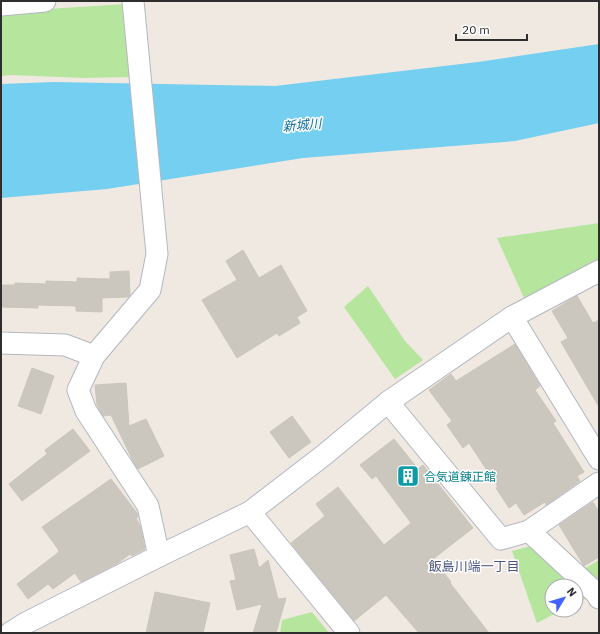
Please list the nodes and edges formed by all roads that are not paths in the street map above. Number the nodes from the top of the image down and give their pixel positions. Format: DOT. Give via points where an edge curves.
graph roads {
  1 [pos="45,1"];
  2 [pos="133,1"];
  3 [pos="1,4"];
  4 [pos="599,271"];
  5 [pos="512,317"];
  6 [pos="1,343"];
  7 [pos="94,356"];
  8 [pos="388,402"];
  9 [pos="599,460"];
  10 [pos="599,483"];
  11 [pos="250,512"];
  12 [pos="529,531"];
  13 [pos="159,556"];
  14 [pos="599,598"];
  15 [pos="10,633"];
  16 [pos="349,633"];
  1 -- 3 [label="street"];
  2 -- 7 [label="street" via="157,254 150,290"];
  4 -- 5 [label="street"];
  5 -- 8 [label="street"];
  5 -- 9 [label="street"];
  6 -- 7 [label="street" via="65,345"];
  7 -- 13 [label="street" via="78,390 86,411 148,506"];
  8 -- 11 [label="street"];
  8 -- 12 [label="street" via="501,539"];
  10 -- 12 [label="street"];
  11 -- 13 [label="street"];
  11 -- 16 [label="street"];
  12 -- 14 [label="street"];
  13 -- 15 [label="street"];
}
